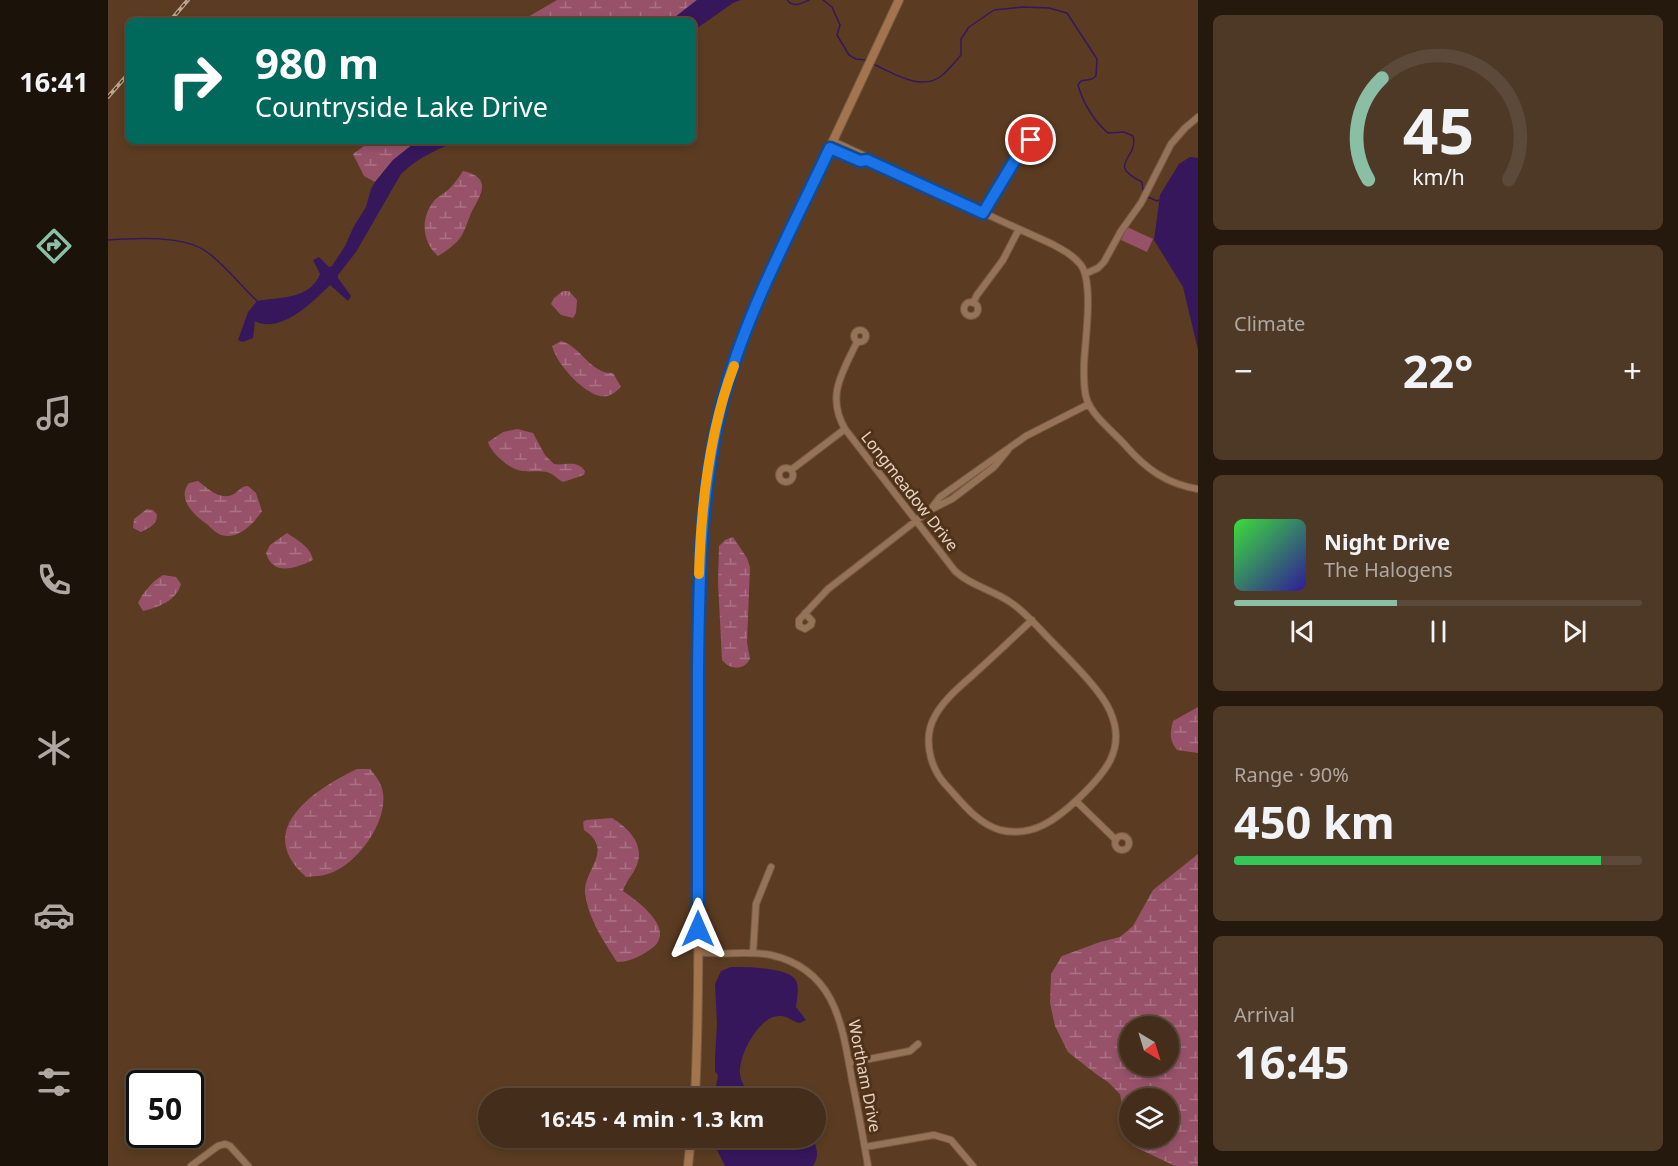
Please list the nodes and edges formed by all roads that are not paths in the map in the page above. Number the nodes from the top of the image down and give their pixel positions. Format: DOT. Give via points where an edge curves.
graph roads {
  1 [pos="899,0"];
  2 [pos="1198,117"];
  3 [pos="1027,140"];
  4 [pos="832,145"];
  5 [pos="983,213"];
  6 [pos="1019,229"];
  7 [pos="1085,274"];
  8 [pos="973,303"];
  9 [pos="857,342"];
  10 [pos="1089,404"];
  11 [pos="844,429"];
  12 [pos="791,470"];
  13 [pos="1198,489"];
  14 [pos="916,521"];
  15 [pos="805,613"];
  16 [pos="1032,620"];
  17 [pos="1076,801"];
  18 [pos="1116,840"];
  19 [pos="771,867"];
  20 [pos="698,952"];
  21 [pos="753,953"];
  22 [pos="918,1044"];
  23 [pos="849,1063"];
  24 [pos="695,1088"];
  25 [pos="865,1147"];
  26 [pos="690,1148"];
  27 [pos="191,1166"];
  28 [pos="248,1166"];
  29 [pos="688,1166"];
  30 [pos="868,1166"];
  31 [pos="973,1166"];
  1 -- 4 [label="main road"];
  2 -- 7 [label="street" via="1171,144 1104,262"];
  3 -- 5 [label="street"];
  4 -- 5 [label="street" via="863,155"];
  4 -- 20 [label="main road" via="762,291 731,372 707,475 700,559"];
  5 -- 6 [label="street"];
  6 -- 7 [label="street" via="1069,253"];
  6 -- 8 [label="street"];
  7 -- 10 [label="street" via="1088,289 1084,381"];
  9 -- 11 [label="street, Longmeadow Drive" via="835,396"];
  10 -- 13 [label="street" via="1152,472 1169,482"];
  10 -- 14 [label="street" via="1026,436 994,467"];
  11 -- 12 [label="street"];
  11 -- 14 [label="street, Longmeadow Drive"];
  14 -- 15 [label="street" via="828,589"];
  14 -- 16 [label="street, Longmeadow Drive" via="961,577 1009,600"];
  16 -- 17 [label="street" via="1102,698 1112,717 1115,744 1109,764"];
  16 -- 17 [label="street" via="941,706 930,729 931,757 941,779 968,810 998,830 1019,832 1042,827"];
  17 -- 18 [label="street"];
  19 -- 21 [label="street" via="756,904"];
  20 -- 21 [label="street, Wortham Drive"];
  20 -- 24 [label="main road"];
  21 -- 23 [label="street, Wortham Drive" via="790,962 824,989 840,1019"];
  22 -- 23 [label="street" via="910,1051"];
  23 -- 25 [label="street, Wortham Drive"];
  25 -- 30 [label="street, Wortham Drive"];
  25 -- 31 [label="street" via="934,1135 951,1140"];
  26 -- 29 [label="main road"];
  27 -- 28 [label="street" via="225,1144"];
}
